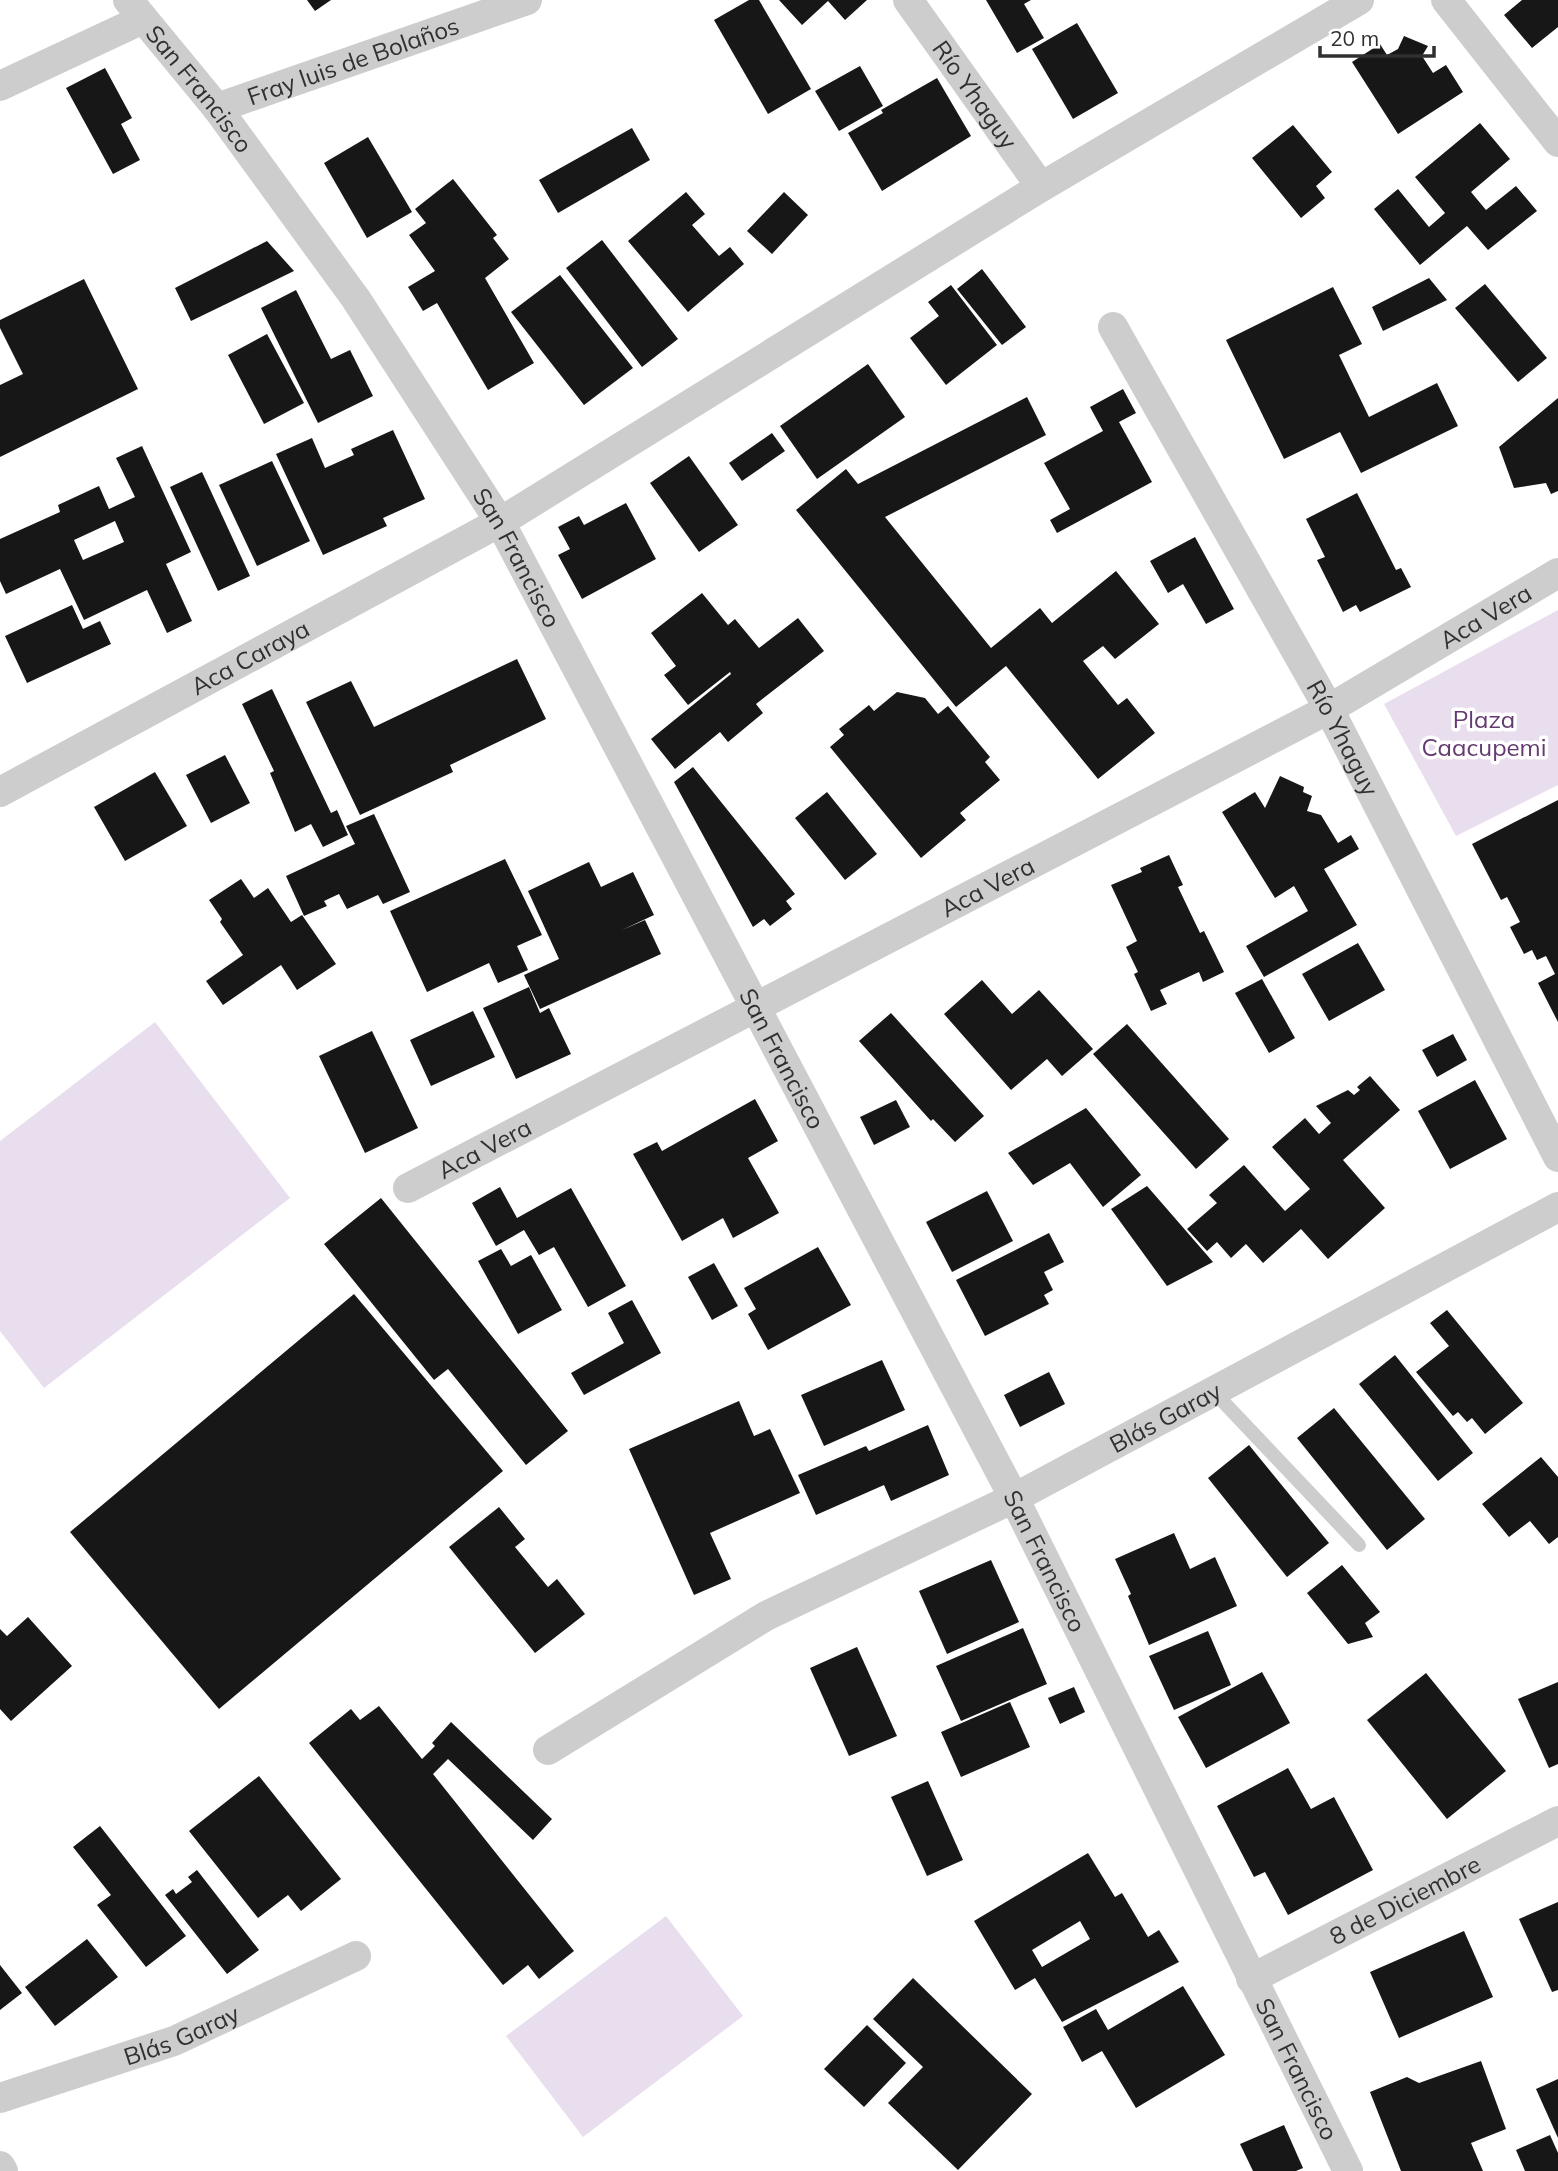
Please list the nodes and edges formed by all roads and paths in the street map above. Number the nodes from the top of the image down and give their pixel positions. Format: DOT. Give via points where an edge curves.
graph roads {
  1 [pos="527,0"];
  2 [pos="908,0"];
  3 [pos="1359,0"];
  4 [pos="1446,0"];
  5 [pos="135,10"];
  6 [pos="0,86"];
  7 [pos="217,108"];
  8 [pos="1558,142"];
  9 [pos="1041,187"];
  10 [pos="1113,327"];
  11 [pos="500,522"];
  12 [pos="1558,573"];
  13 [pos="1329,709"];
  14 [pos="0,792"];
  15 [pos="757,1008"];
  16 [pos="1558,1157"];
  17 [pos="408,1188"];
  18 [pos="1558,1207"];
  19 [pos="1213,1391"];
  20 [pos="1014,1498"];
  21 [pos="1359,1545"];
  22 [pos="548,1750"];
  23 [pos="1558,1821"];
  24 [pos="356,1956"];
  25 [pos="1251,1979"];
  26 [pos="0,2098"];
  27 [pos="0,2166"];
  28 [pos="3,2171"];
  29 [pos="1348,2171"];
  1 -- 7 [label="street, Fray luis de Bolaños"];
  2 -- 9 [label="street, Río Yhaguy"];
  3 -- 9 [label="street, Aca Caraya"];
  4 -- 8 [label="street"];
  5 -- 6 [label="street"];
  5 -- 7 [label="street, San Francisco"];
  7 -- 11 [label="street, San Francisco" via="356,299"];
  9 -- 11 [label="street, Aca Caraya"];
  10 -- 13 [label="street, Río Yhaguy"];
  11 -- 14 [label="street, Aca Caraya"];
  11 -- 15 [label="street, San Francisco"];
  12 -- 13 [label="street, Aca Vera"];
  13 -- 15 [label="street, Aca Vera"];
  13 -- 16 [label="street, Río Yhaguy"];
  15 -- 17 [label="street, Aca Vera"];
  15 -- 20 [label="street, San Francisco"];
  18 -- 19 [label="street, Blás Garay"];
  19 -- 20 [label="street, Blás Garay"];
  19 -- 21 [label="lane"];
  20 -- 22 [label="street, Blás Garay" via="766,1616"];
  20 -- 25 [label="street, San Francisco"];
  23 -- 25 [label="street, 8 de Diciembre"];
  24 -- 26 [label="street, Blás Garay" via="174,2041"];
  25 -- 29 [label="street, San Francisco"];
  27 -- 28 [label="street"];
}
